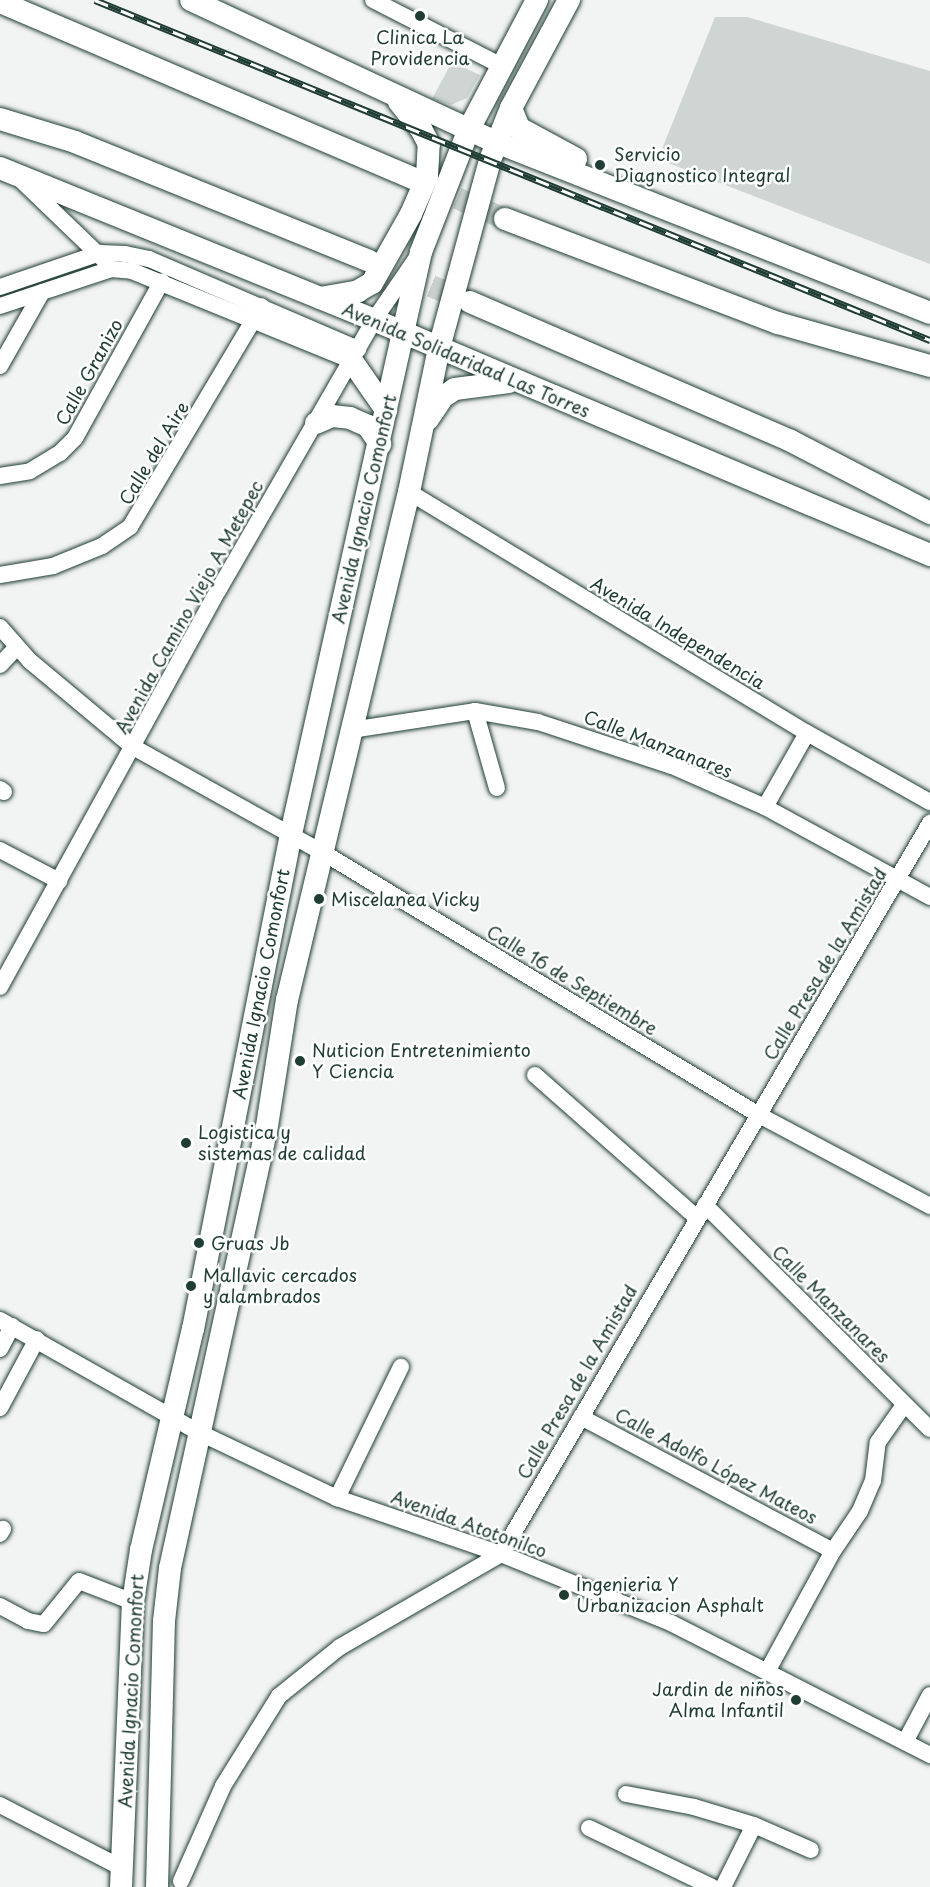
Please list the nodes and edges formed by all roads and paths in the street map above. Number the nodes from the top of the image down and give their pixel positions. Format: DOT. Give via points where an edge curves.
graph roads {
  1 [pos="191,0"];
  2 [pos="373,0"];
  3 [pos="537,0"];
  4 [pos="569,0"];
  5 [pos="0,3"];
  6 [pos="497,75"];
  7 [pos="395,98"];
  8 [pos="511,108"];
  9 [pos="430,113"];
  10 [pos="0,119"];
  11 [pos="469,129"];
  12 [pos="496,142"];
  13 [pos="7,171"];
  14 [pos="414,179"];
  15 [pos="642,197"];
  16 [pos="505,219"];
  17 [pos="176,239"];
  18 [pos="421,252"];
  19 [pos="100,253"];
  20 [pos="149,259"];
  21 [pos="370,261"];
  22 [pos="111,269"];
  23 [pos="132,271"];
  24 [pos="162,281"];
  25 [pos="0,287"];
  26 [pos="42,292"];
  27 [pos="320,298"];
  28 [pos="470,302"];
  29 [pos="0,306"];
  30 [pos="258,313"];
  31 [pos="930,313"];
  32 [pos="374,320"];
  33 [pos="404,333"];
  34 [pos="439,348"];
  35 [pos="355,355"];
  36 [pos="0,366"];
  37 [pos="930,366"];
  38 [pos="514,382"];
  39 [pos="386,410"];
  40 [pos="316,423"];
  41 [pos="422,431"];
  42 [pos="380,444"];
  43 [pos="0,477"];
  44 [pos="409,492"];
  45 [pos="930,513"];
  46 [pos="930,555"];
  47 [pos="0,575"];
  48 [pos="0,627"];
  49 [pos="16,648"];
  50 [pos="0,665"];
  51 [pos="475,711"];
  52 [pos="351,730"];
  53 [pos="807,733"];
  54 [pos="132,747"];
  55 [pos="497,788"];
  56 [pos="930,802"];
  57 [pos="765,807"];
  58 [pos="930,823"];
  59 [pos="291,834"];
  60 [pos="0,850"];
  61 [pos="322,852"];
  62 [pos="59,881"];
  63 [pos="898,881"];
  64 [pos="930,897"];
  65 [pos="0,987"];
  66 [pos="535,1075"];
  67 [pos="759,1115"];
  68 [pos="930,1206"];
  69 [pos="701,1211"];
  70 [pos="6,1323"];
  71 [pos="38,1339"];
  72 [pos="0,1349"];
  73 [pos="401,1367"];
  74 [pos="904,1405"];
  75 [pos="0,1408"];
  76 [pos="173,1417"];
  77 [pos="581,1417"];
  78 [pos="930,1429"];
  79 [pos="198,1432"];
  80 [pos="337,1498"];
  81 [pos="833,1551"];
  82 [pos="501,1554"];
  83 [pos="133,1602"];
  84 [pos="0,1606"];
  85 [pos="768,1670"];
  86 [pos="930,1695"];
  87 [pos="905,1742"];
  88 [pos="930,1755"];
  89 [pos="626,1794"];
  90 [pos="0,1804"];
  91 [pos="754,1826"];
  92 [pos="589,1828"];
  93 [pos="811,1850"];
  94 [pos="121,1878"];
  95 [pos="158,1879"];
  96 [pos="187,1884"];
  97 [pos="711,1887"];
  98 [pos="723,1887"];
  1 -- 7 [label="main road"];
  2 -- 6 [label="street"];
  3 -- 6 [label="main road, Avenida Ignacio Comonfort"];
  4 -- 8 [label="main road, Avenida Ignacio Comonfort"];
  5 -- 14 [label="main road"];
  6 -- 9 [label="main road" via="465,104"];
  6 -- 11 [label="main road, Avenida Ignacio Comonfort"];
  7 -- 9 [label="main road"];
  7 -- 27 [label="main road" via="422,129 429,144 427,177 372,283 358,291"];
  8 -- 12 [label="main road, Avenida Ignacio Comonfort"];
  8 -- 15 [label="main road" via="515,124 526,133"];
  9 -- 11 [label="main road"];
  10 -- 21 [label="main road" via="75,142"];
  11 -- 12 [label="main road"];
  11 -- 18 [label="main road, Avenida Ignacio Comonfort"];
  12 -- 15 [label="main road"];
  12 -- 34 [label="main road, Avenida Ignacio Comonfort"];
  13 -- 17 [label="main road, Avenida Solidaridad Las Torres"];
  13 -- 19 [label="street"];
  15 -- 31 [label="main road"];
  16 -- 37 [label="main road" via="778,323"];
  17 -- 20 [label="street"];
  17 -- 27 [label="main road, Avenida Solidaridad Las Torres"];
  18 -- 32 [label="street, Avenida Camino Viejo A Metepec"];
  18 -- 33 [label="main road, Avenida Ignacio Comonfort"];
  19 -- 20 [label="street"];
  19 -- 22 [label="street"];
  19 -- 25 [label="street"];
  20 -- 23 [label="street"];
  20 -- 30 [label="street"];
  22 -- 23 [label="street"];
  22 -- 26 [label="street"];
  23 -- 24 [label="street"];
  24 -- 30 [label="street"];
  24 -- 43 [label="street, Calle Granizo" via="75,438 60,453 30,471"];
  26 -- 29 [label="street"];
  26 -- 36 [label="street"];
  27 -- 32 [label="main road, Avenida Solidaridad Las Torres"];
  28 -- 45 [label="main road" via="791,441"];
  30 -- 35 [label="street"];
  30 -- 47 [label="street, Calle del Aire" via="130,527 102,546 53,566"];
  32 -- 33 [label="main road, Avenida Solidaridad Las Torres"];
  32 -- 35 [label="street, Avenida Camino Viejo A Metepec"];
  33 -- 34 [label="main road, Avenida Solidaridad Las Torres"];
  33 -- 39 [label="main road, Avenida Ignacio Comonfort"];
  34 -- 38 [label="main road, Avenida Solidaridad Las Torres"];
  34 -- 41 [label="main road, Avenida Ignacio Comonfort"];
  35 -- 39 [label="main road"];
  35 -- 40 [label="street, Avenida Camino Viejo A Metepec"];
  38 -- 41 [label="main road" via="455,389 443,397"];
  38 -- 46 [label="main road, Avenida Solidaridad Las Torres"];
  39 -- 42 [label="main road, Avenida Ignacio Comonfort"];
  40 -- 42 [label="main road" via="332,416 350,418 368,426"];
  40 -- 54 [label="street, Avenida Camino Viejo A Metepec"];
  41 -- 44 [label="main road, Avenida Ignacio Comonfort"];
  42 -- 59 [label="main road, Avenida Ignacio Comonfort"];
  44 -- 52 [label="main road, Avenida Ignacio Comonfort"];
  44 -- 53 [label="street, Avenida Independencia"];
  48 -- 49 [label="street, Calle 16 de Septiembre"];
  49 -- 50 [label="street"];
  49 -- 54 [label="street, Calle 16 de Septiembre"];
  51 -- 52 [label="street, Calle Manzanares"];
  51 -- 55 [label="street"];
  51 -- 57 [label="street, Calle Manzanares" via="538,722 621,748"];
  52 -- 61 [label="main road, Avenida Ignacio Comonfort"];
  53 -- 56 [label="street, Avenida Independencia"];
  53 -- 57 [label="street"];
  54 -- 59 [label="street, Calle 16 de Septiembre"];
  54 -- 62 [label="street, Avenida Camino Viejo A Metepec"];
  57 -- 63 [label="street, Calle Manzanares"];
  58 -- 63 [label="street, Calle Presa de la Amistad"];
  59 -- 61 [label="street, Calle 16 de Septiembre"];
  59 -- 76 [label="main road, Avenida Ignacio Comonfort"];
  60 -- 62 [label="street"];
  61 -- 67 [label="street, Calle 16 de Septiembre"];
  61 -- 79 [label="main road, Avenida Ignacio Comonfort" via="287,1000 266,1132"];
  62 -- 65 [label="street, Avenida Camino Viejo A Metepec"];
  63 -- 64 [label="street, Calle Manzanares"];
  63 -- 67 [label="street, Calle Presa de la Amistad"];
  66 -- 69 [label="street, Calle Manzanares"];
  67 -- 68 [label="street, Calle 16 de Septiembre"];
  67 -- 69 [label="street, Calle Presa de la Amistad"];
  69 -- 74 [label="street, Calle Manzanares"];
  69 -- 77 [label="street, Calle Presa de la Amistad"];
  70 -- 71 [label="street, Avenida Atotonilco"];
  70 -- 72 [label="street"];
  71 -- 75 [label="street"];
  71 -- 76 [label="street, Avenida Atotonilco"];
  73 -- 80 [label="street"];
  74 -- 78 [label="street, Calle Manzanares"];
  74 -- 81 [label="street" via="878,1442 873,1481 866,1499"];
  76 -- 79 [label="street, Avenida Atotonilco"];
  76 -- 83 [label="main road, Avenida Ignacio Comonfort" via="148,1510"];
  77 -- 81 [label="street, Calle Adolfo López Mateos"];
  77 -- 82 [label="street, Calle Presa de la Amistad"];
  79 -- 80 [label="street, Avenida Atotonilco"];
  79 -- 95 [label="main road, Avenida Ignacio Comonfort" via="170,1568 164,1621"];
  80 -- 82 [label="street, Avenida Atotonilco"];
  81 -- 85 [label="street"];
  82 -- 85 [label="street, Avenida Atotonilco" via="670,1623"];
  82 -- 96 [label="street" via="340,1647 279,1696 223,1786"];
  83 -- 84 [label="street" via="79,1581 44,1624 28,1621"];
  83 -- 94 [label="main road, Avenida Ignacio Comonfort"];
  85 -- 87 [label="street, Avenida Atotonilco"];
  86 -- 87 [label="street"];
  87 -- 88 [label="street, Avenida Atotonilco"];
  89 -- 91 [label="street" via="669,1800"];
  90 -- 94 [label="street"];
  91 -- 93 [label="street"];
  91 -- 98 [label="street"];
  92 -- 97 [label="street"];
  95 -- 96 [label="street"];
}
